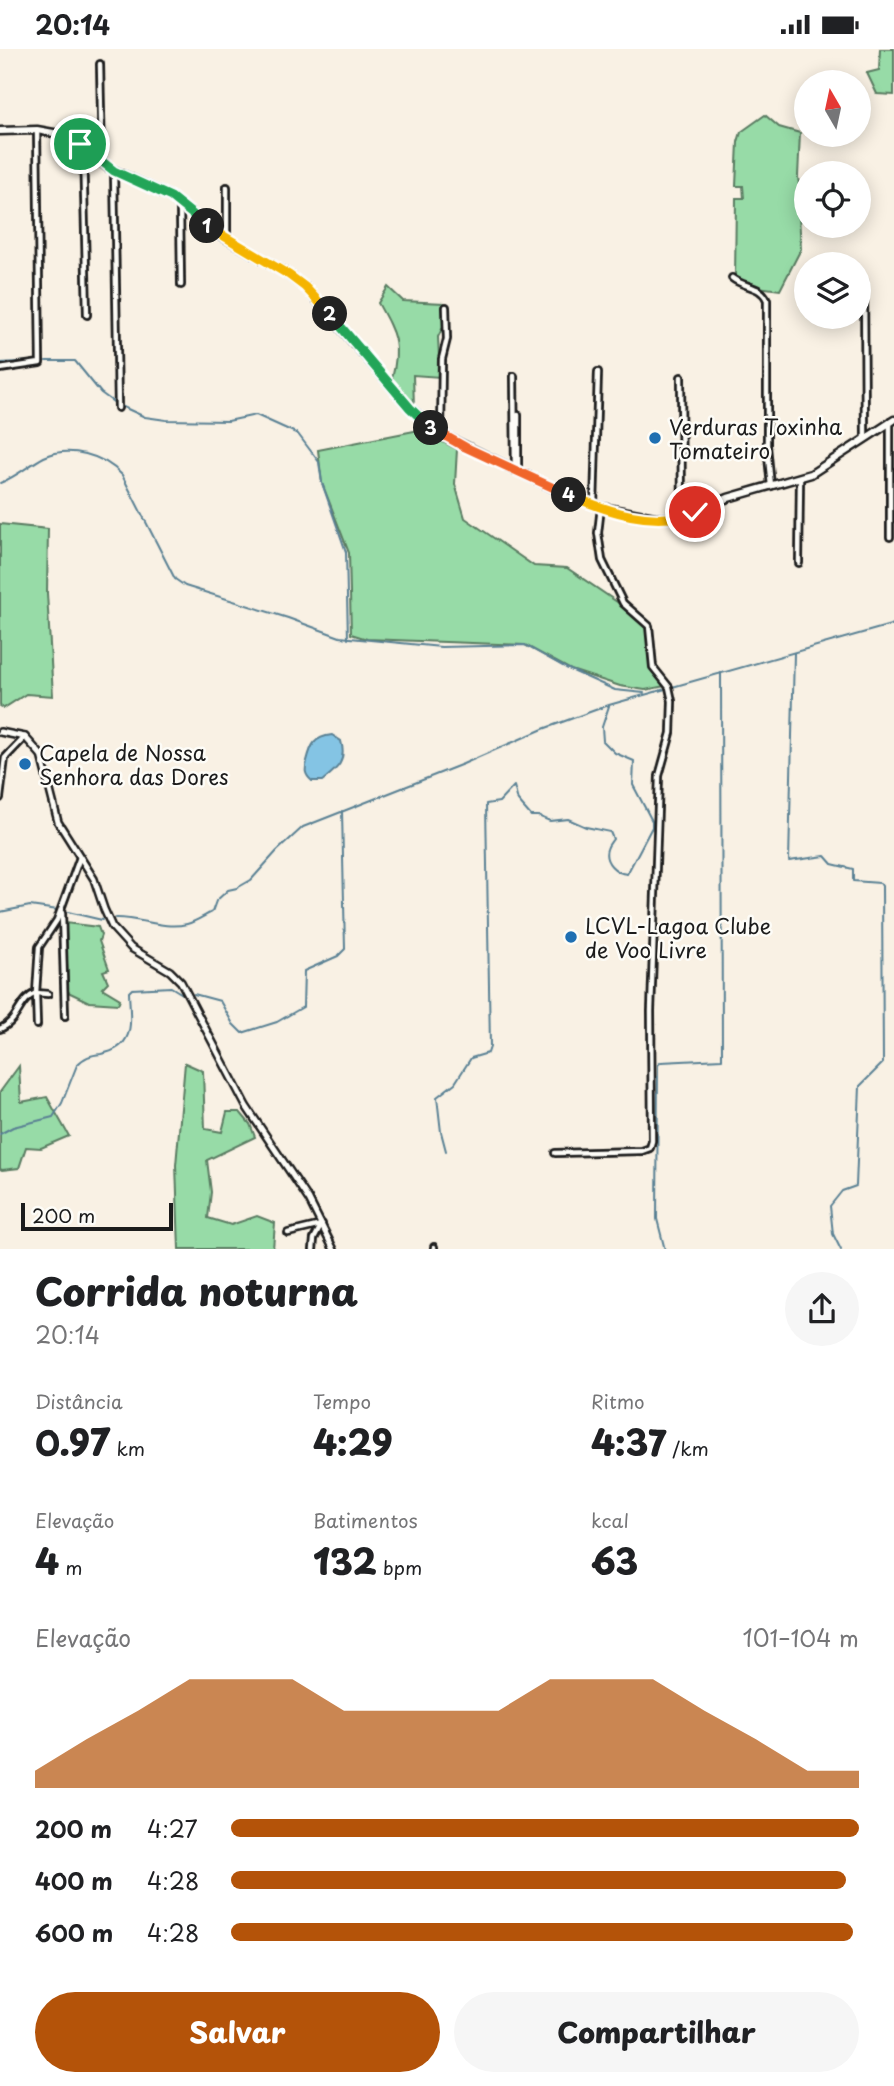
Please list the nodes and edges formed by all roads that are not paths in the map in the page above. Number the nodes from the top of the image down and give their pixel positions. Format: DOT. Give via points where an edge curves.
graph roads {
  1 [pos="100,64"];
  2 [pos="37,130"];
  3 [pos="0,131"];
  4 [pos="83,147"];
  5 [pos="102,163"];
  6 [pos="114,171"];
  7 [pos="227,187"];
  8 [pos="180,204"];
  9 [pos="227,240"];
  10 [pos="732,278"];
  11 [pos="181,285"];
  12 [pos="446,307"];
  13 [pos="88,315"];
  14 [pos="864,329"];
  15 [pos="0,369"];
  16 [pos="598,372"];
  17 [pos="514,376"];
  18 [pos="681,377"];
  19 [pos="118,408"];
  20 [pos="518,415"];
  21 [pos="892,421"];
  22 [pos="441,434"];
  23 [pos="865,437"];
  24 [pos="517,472"];
  25 [pos="800,479"];
  26 [pos="771,487"];
  27 [pos="593,505"];
  28 [pos="601,507"];
  29 [pos="682,517"];
  30 [pos="890,537"];
  31 [pos="799,562"];
  32 [pos="0,733"];
  33 [pos="25,737"];
  34 [pos="0,799"];
  35 [pos="80,856"];
  36 [pos="62,908"];
  37 [pos="36,993"];
  38 [pos="48,994"];
  39 [pos="65,1016"];
  40 [pos="37,1025"];
  41 [pos="0,1029"];
  42 [pos="555,1153"];
  43 [pos="321,1224"];
  44 [pos="288,1233"];
  45 [pos="313,1249"];
  46 [pos="334,1249"];
  1 -- 5 [label="street"];
  2 -- 3 [label="main road"];
  2 -- 4 [label="main road" via="67,137"];
  2 -- 15 [label="street" via="40,363"];
  4 -- 5 [label="main road"];
  4 -- 13 [label="street"];
  5 -- 6 [label="main road"];
  6 -- 8 [label="main road"];
  6 -- 19 [label="street"];
  7 -- 9 [label="street"];
  8 -- 9 [label="main road"];
  8 -- 11 [label="street"];
  9 -- 22 [label="main road" via="305,287 410,408"];
  10 -- 26 [label="street" via="760,290 767,300"];
  12 -- 22 [label="street"];
  14 -- 23 [label="street"];
  16 -- 27 [label="street"];
  17 -- 24 [label="street"];
  18 -- 29 [label="street"];
  20 -- 24 [label="street"];
  21 -- 23 [label="main road"];
  21 -- 30 [label="street"];
  22 -- 24 [label="main road"];
  23 -- 25 [label="main road"];
  24 -- 27 [label="main road"];
  25 -- 26 [label="main road"];
  25 -- 31 [label="street"];
  26 -- 29 [label="main road"];
  27 -- 28 [label="main road"];
  28 -- 29 [label="main road" via="649,518"];
  28 -- 42 [label="street" via="602,559 623,603 649,626 653,667 670,689 671,733 659,776 650,1011 651,1146 640,1151"];
  32 -- 33 [label="street"];
  33 -- 34 [label="street" via="5,758"];
  33 -- 35 [label="street" via="42,758 55,816"];
  35 -- 36 [label="street"];
  35 -- 43 [label="street" via="117,933 137,953 170,971 180,982 246,1106"];
  36 -- 37 [label="street" via="39,947"];
  36 -- 39 [label="street"];
  37 -- 38 [label="street"];
  37 -- 40 [label="street"];
  37 -- 41 [label="street" via="26,999 10,1024"];
  43 -- 44 [label="street"];
  43 -- 45 [label="street"];
  43 -- 46 [label="street"];
}
